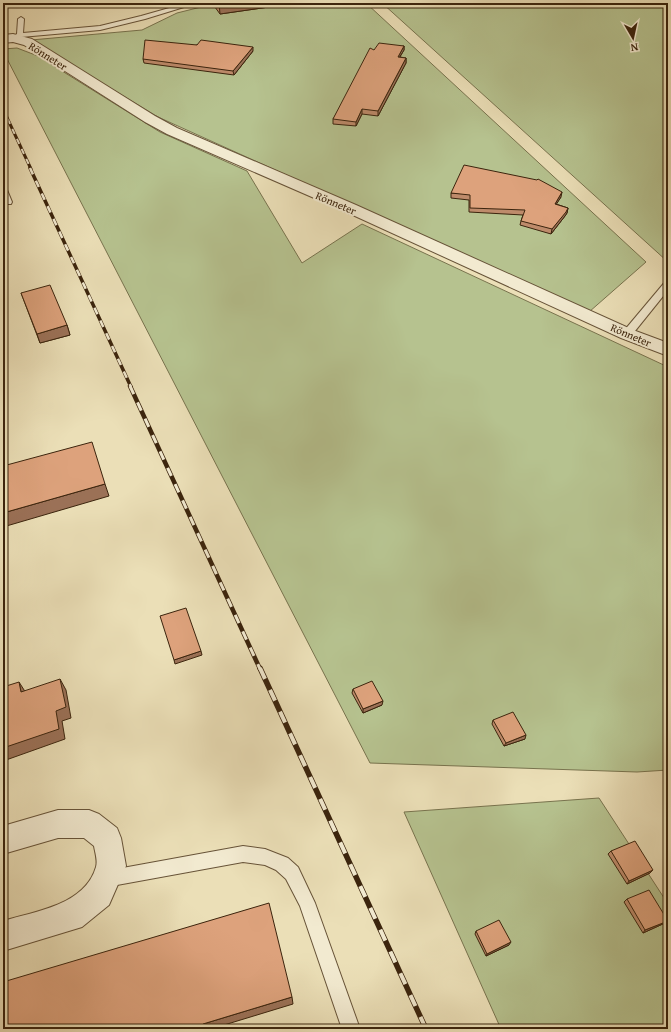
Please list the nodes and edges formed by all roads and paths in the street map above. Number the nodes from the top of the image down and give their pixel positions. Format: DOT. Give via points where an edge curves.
graph roads {
  1 [pos="194,3"];
  2 [pos="21,19"];
  3 [pos="11,38"];
  4 [pos="3,190"];
  5 [pos="8,202"];
  6 [pos="668,284"];
  7 [pos="627,334"];
  8 [pos="668,350"];
  9 [pos="3,840"];
  10 [pos="106,879"];
  11 [pos="3,936"];
  12 [pos="351,1029"];
  1 -- 3 [label="lane" via="100,28"];
  2 -- 3 [label="lane"];
  3 -- 7 [label="street, Rönneter" via="28,42 172,131"];
  4 -- 5 [label="lane"];
  6 -- 7 [label="lane"];
  7 -- 8 [label="street, Rönneter"];
  9 -- 10 [label="street" via="58,824 89,824 107,838 111,866"];
  10 -- 11 [label="street" via="99,895 71,916"];
  10 -- 12 [label="lane" via="243,854 264,856 282,864 292,873 307,903"];
}
